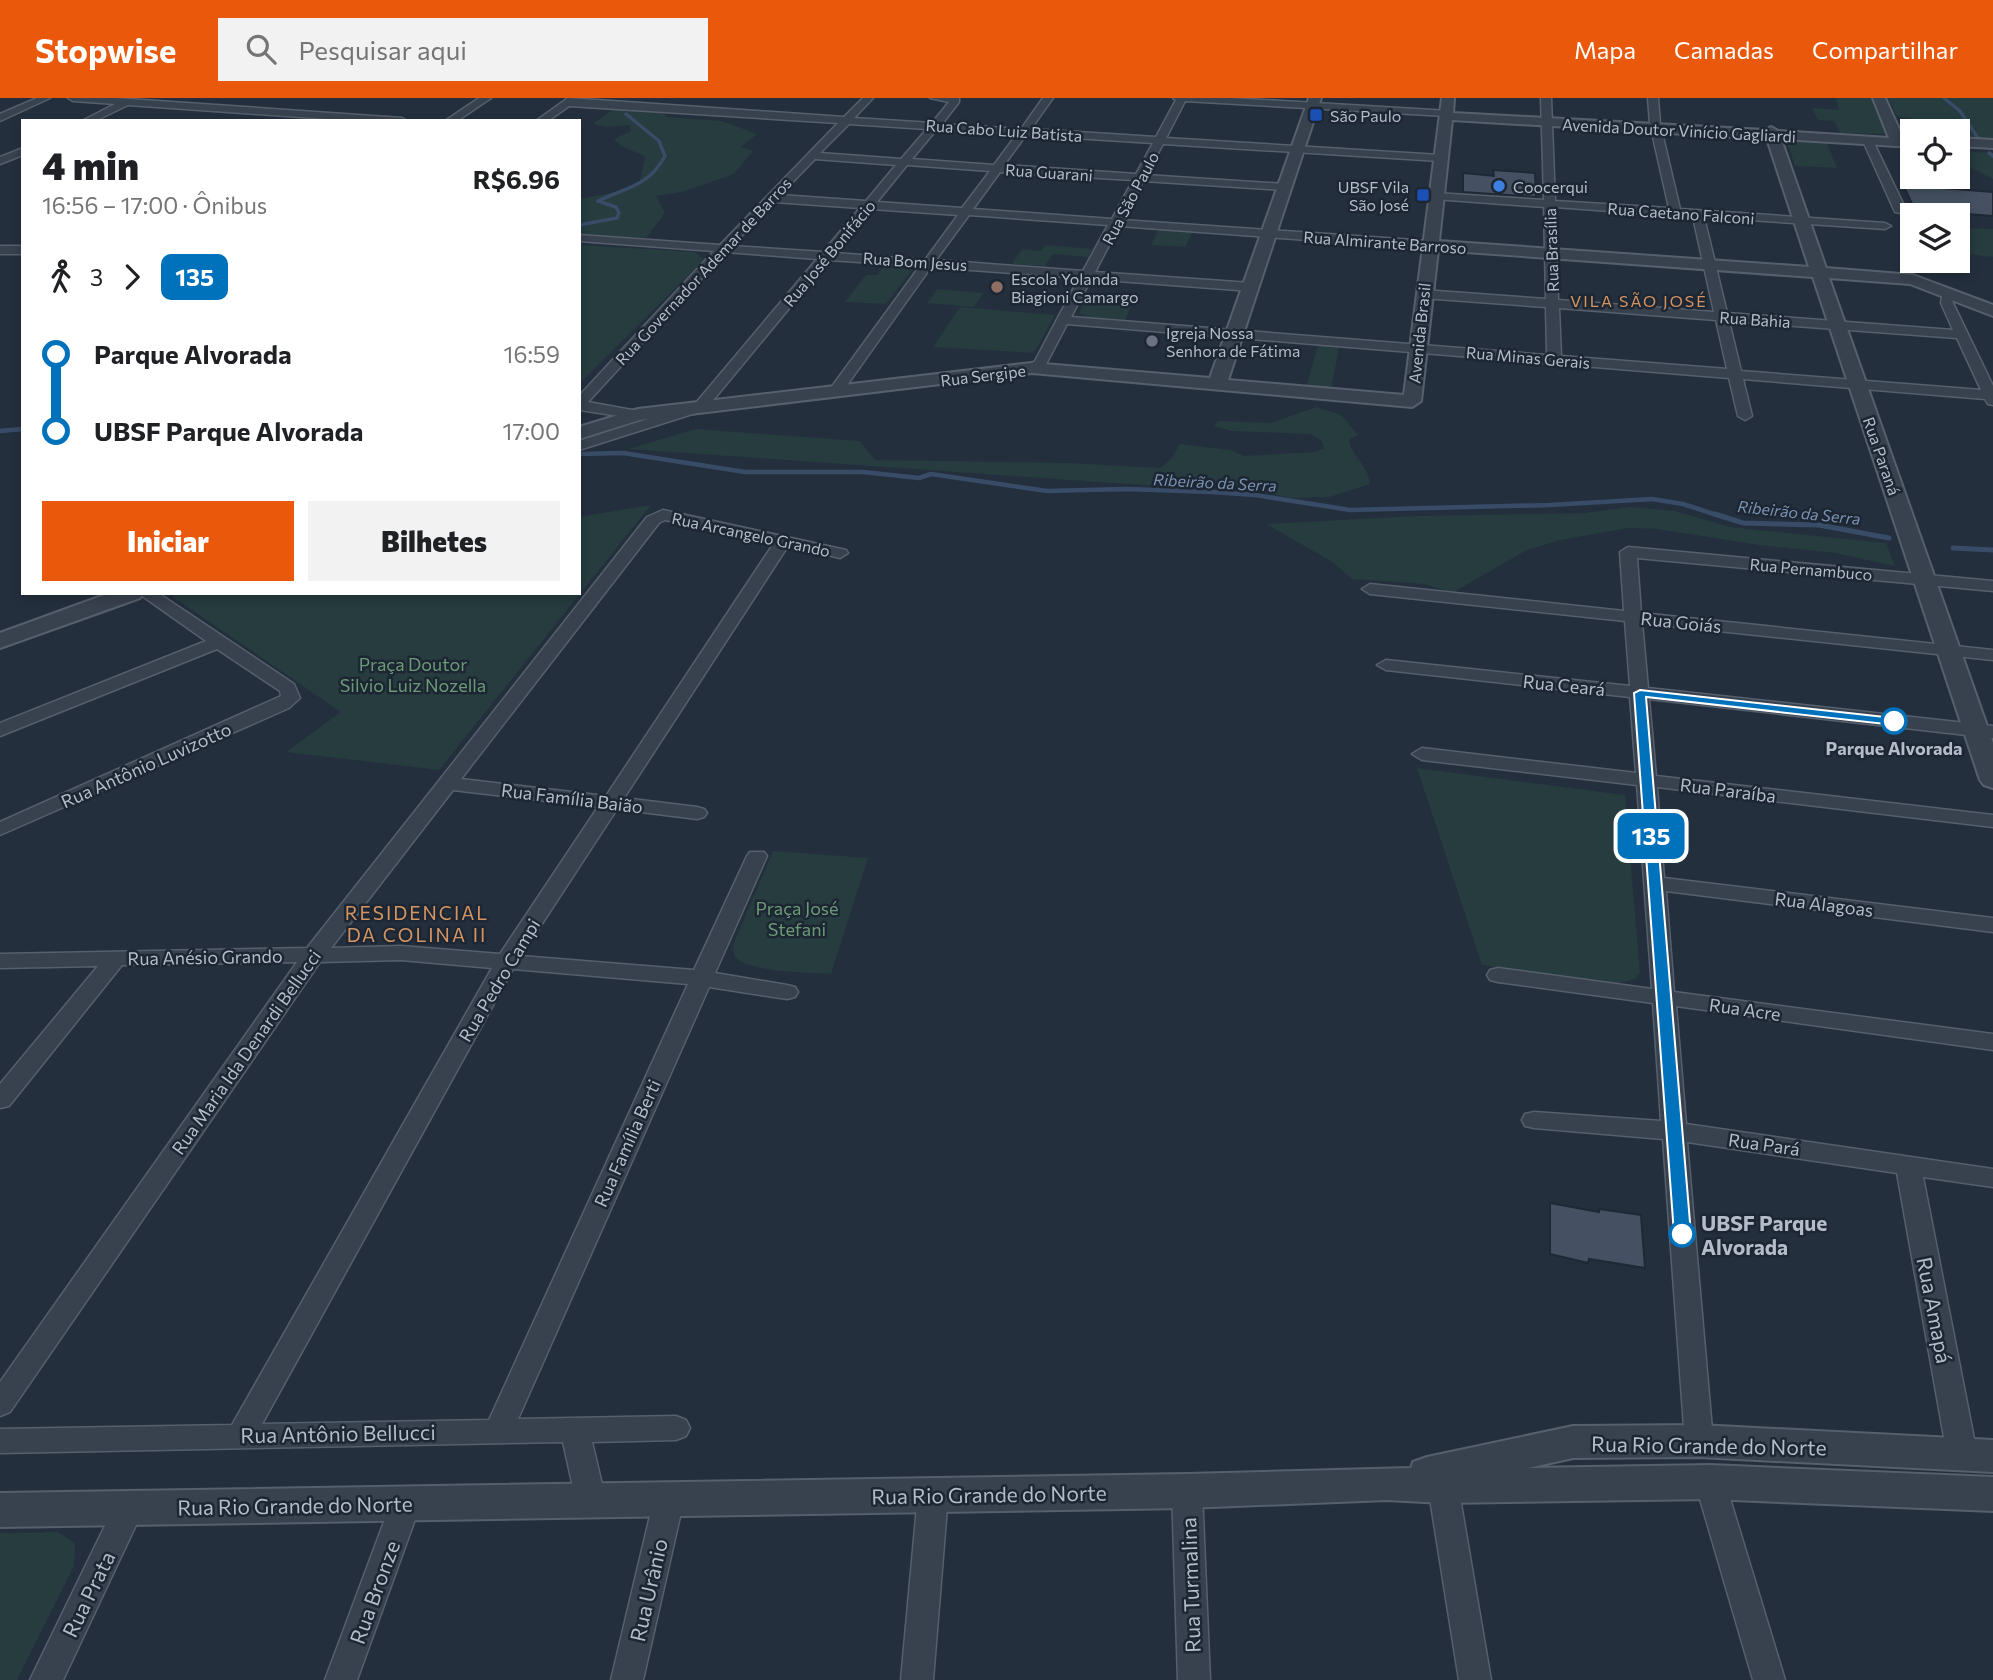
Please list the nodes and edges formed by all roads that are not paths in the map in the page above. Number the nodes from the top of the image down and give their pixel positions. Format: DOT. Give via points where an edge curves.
graph roads {
  1 [pos="45,98"];
  2 [pos="73,98"];
  3 [pos="221,98"];
  4 [pos="486,98"];
  5 [pos="868,98"];
  6 [pos="935,98"];
  7 [pos="1048,98"];
  8 [pos="1181,98"];
  9 [pos="1546,98"];
  10 [pos="1653,98"];
  11 [pos="1879,98"];
  12 [pos="131,100"];
  13 [pos="571,100"];
  14 [pos="956,100"];
  15 [pos="1313,102"];
  16 [pos="304,103"];
  17 [pos="203,107"];
  18 [pos="1443,110"];
  19 [pos="287,113"];
  20 [pos="185,116"];
  21 [pos="0,118"];
  22 [pos="90,119"];
  23 [pos="276,119"];
  24 [pos="353,119"];
  25 [pos="453,119"];
  26 [pos="544,119"];
  27 [pos="847,120"];
  28 [pos="1547,120"];
  29 [pos="936,125"];
  30 [pos="1656,126"];
  31 [pos="1024,131"];
  32 [pos="1772,133"];
  33 [pos="1871,139"];
  34 [pos="1160,140"];
  35 [pos="1894,140"];
  36 [pos="1900,140"];
  37 [pos="1970,145"];
  38 [pos="1993,146"];
  39 [pos="1298,149"];
  40 [pos="21,152"];
  41 [pos="812,156"];
  42 [pos="1440,158"];
  43 [pos="905,162"];
  44 [pos="4,165"];
  45 [pos="999,168"];
  46 [pos="1140,178"];
  47 [pos="1285,187"];
  48 [pos="1435,196"];
  49 [pos="771,198"];
  50 [pos="1549,204"];
  51 [pos="869,205"];
  52 [pos="1900,210"];
  53 [pos="967,212"];
  54 [pos="1675,212"];
  55 [pos="1698,214"];
  56 [pos="1802,220"];
  57 [pos="1117,223"];
  58 [pos="1885,226"];
  59 [pos="1270,234"];
  60 [pos="581,238"];
  61 [pos="1429,245"];
  62 [pos="723,247"];
  63 [pos="0,250"];
  64 [pos="21,250"];
  65 [pos="1551,253"];
  66 [pos="828,254"];
  67 [pos="930,262"];
  68 [pos="1710,265"];
  69 [pos="1819,272"];
  70 [pos="1090,274"];
  71 [pos="1251,287"];
  72 [pos="1423,294"];
  73 [pos="1947,294"];
  74 [pos="1552,304"];
  75 [pos="1993,311"];
  76 [pos="1722,316"];
  77 [pos="1064,320"];
  78 [pos="1838,325"];
  79 [pos="1235,334"];
  80 [pos="1961,334"];
  81 [pos="1418,349"];
  82 [pos="1554,359"];
  83 [pos="1032,368"];
  84 [pos="1735,374"];
  85 [pos="1858,384"];
  86 [pos="1217,385"];
  87 [pos="835,392"];
  88 [pos="1992,397"];
  89 [pos="1412,401"];
  90 [pos="700,407"];
  91 [pos="638,415"];
  92 [pos="1745,416"];
  93 [pos="581,442"];
  94 [pos="581,442"];
  95 [pos="663,516"];
  96 [pos="784,540"];
  97 [pos="840,553"];
  98 [pos="1924,580"];
  99 [pos="1993,586"];
  100 [pos="1370,590"];
  101 [pos="80,595"];
  102 [pos="126,595"];
  103 [pos="149,595"];
  104 [pos="1634,617"];
  105 [pos="0,623"];
  106 [pos="0,641"];
  107 [pos="218,642"];
  108 [pos="1949,650"];
  109 [pos="1993,654"];
  110 [pos="1386,666"];
  111 [pos="1640,693"];
  112 [pos="0,730"];
  113 [pos="1984,731"];
  114 [pos="1422,754"];
  115 [pos="1646,780"];
  116 [pos="1993,780"];
  117 [pos="447,783"];
  118 [pos="611,803"];
  119 [pos="697,813"];
  120 [pos="1993,821"];
  121 [pos="0,829"];
  122 [pos="757,856"];
  123 [pos="1654,883"];
  124 [pos="1993,925"];
  125 [pos="314,954"];
  126 [pos="116,959"];
  127 [pos="0,961"];
  128 [pos="507,961"];
  129 [pos="1498,975"];
  130 [pos="700,978"];
  131 [pos="787,992"];
  132 [pos="1664,998"];
  133 [pos="1993,1042"];
  134 [pos="0,1100"];
  135 [pos="1534,1120"];
  136 [pos="1674,1131"];
  137 [pos="1908,1165"];
  138 [pos="1993,1178"];
  139 [pos="0,1404"];
  140 [pos="676,1427"];
  141 [pos="575,1429"];
  142 [pos="499,1430"];
  143 [pos="241,1435"];
  144 [pos="0,1441"];
  145 [pos="1699,1441"];
  146 [pos="1978,1455"];
  147 [pos="1710,1482"];
  148 [pos="1387,1483"];
  149 [pos="1443,1486"];
  150 [pos="1187,1490"];
  151 [pos="1993,1494"];
  152 [pos="933,1495"];
  153 [pos="669,1499"];
  154 [pos="591,1500"];
  155 [pos="406,1503"];
  156 [pos="129,1508"];
  157 [pos="0,1510"];
  158 [pos="46,1680"];
  159 [pos="341,1680"];
  160 [pos="627,1680"];
  161 [pos="917,1680"];
  162 [pos="1194,1680"];
  163 [pos="1475,1680"];
  164 [pos="1769,1680"];
  1 -- 21 [label="street"];
  2 -- 12 [label="street"];
  3 -- 17 [label="street"];
  4 -- 25 [label="street"];
  5 -- 27 [label="street, Rua Governador Ademar de Barros"];
  6 -- 14 [label="street"];
  7 -- 31 [label="street"];
  8 -- 15 [label="street"];
  8 -- 34 [label="street, Rua São Paulo"];
  9 -- 28 [label="street, Rua Brasília"];
  10 -- 30 [label="street"];
  11 -- 35 [label="street"];
  12 -- 17 [label="street"];
  12 -- 22 [label="street"];
  13 -- 26 [label="street"];
  13 -- 27 [label="street, Rua Cabo Luiz Batista"];
  14 -- 29 [label="street, Rua José Bonifácio"];
  15 -- 18 [label="street"];
  15 -- 39 [label="street"];
  16 -- 19 [label="street"];
  17 -- 19 [label="street"];
  17 -- 20 [label="street"];
  18 -- 28 [label="street, Avenida Doutor Vinício Gagliardi"];
  18 -- 42 [label="street, Avenida Brasil"];
  19 -- 23 [label="street"];
  19 -- 24 [label="street"];
  27 -- 29 [label="street, Rua Cabo Luiz Batista"];
  27 -- 41 [label="street, Rua Governador Ademar de Barros"];
  28 -- 30 [label="street, Avenida Doutor Vinício Gagliardi"];
  28 -- 50 [label="street, Rua Brasília"];
  29 -- 31 [label="street, Rua Cabo Luiz Batista"];
  29 -- 43 [label="street, Rua José Bonifácio"];
  30 -- 32 [label="street, Avenida Doutor Vinício Gagliardi"];
  30 -- 54 [label="street"];
  31 -- 34 [label="street, Rua Cabo Luiz Batista"];
  31 -- 45 [label="street"];
  32 -- 33 [label="street, Avenida Doutor Vinício Gagliardi"];
  32 -- 56 [label="street, Rua Paraná"];
  33 -- 35 [label="street, Avenida Doutor Vinício Gagliardi"];
  33 -- 52 [label="street"];
  34 -- 39 [label="street, Rua Cabo Luiz Batista"];
  34 -- 46 [label="street, Rua São Paulo"];
  35 -- 36 [label="street, Avenida Doutor Vinício Gagliardi"];
  37 -- 38 [label="street"];
  39 -- 42 [label="street, Rua Cabo Luiz Batista"];
  39 -- 47 [label="street"];
  40 -- 44 [label="street"];
  41 -- 43 [label="street, Rua Guarani"];
  41 -- 49 [label="street, Rua Governador Ademar de Barros"];
  42 -- 48 [label="street, Avenida Brasil"];
  43 -- 45 [label="street, Rua Guarani"];
  43 -- 51 [label="street, Rua José Bonifácio"];
  45 -- 46 [label="street, Rua Guarani"];
  45 -- 53 [label="street"];
  46 -- 47 [label="street, Rua Guarani"];
  46 -- 57 [label="street, Rua São Paulo"];
  47 -- 59 [label="street"];
  48 -- 50 [label="street, Rua Caetano Falconi"];
  48 -- 61 [label="street, Avenida Brasil"];
  49 -- 51 [label="street, Rua Almirante Barroso"];
  49 -- 62 [label="street, Rua Governador Ademar de Barros"];
  50 -- 54 [label="street, Rua Caetano Falconi"];
  50 -- 65 [label="street, Rua Brasília"];
  51 -- 53 [label="street, Rua Almirante Barroso"];
  51 -- 66 [label="street, Rua José Bonifácio"];
  53 -- 57 [label="street, Rua Almirante Barroso"];
  53 -- 67 [label="street"];
  54 -- 55 [label="street, Rua Caetano Falconi"];
  55 -- 56 [label="street, Rua Caetano Falconi"];
  55 -- 68 [label="street"];
  56 -- 58 [label="street, Rua Caetano Falconi"];
  56 -- 69 [label="street, Rua Paraná"];
  57 -- 59 [label="street, Rua Almirante Barroso"];
  57 -- 70 [label="street, Rua São Paulo"];
  59 -- 61 [label="street, Rua Almirante Barroso"];
  59 -- 71 [label="street"];
  60 -- 62 [label="street, Rua Bom Jesus"];
  61 -- 65 [label="street, Rua Almirante Barroso"];
  61 -- 72 [label="street, Avenida Brasil"];
  62 -- 66 [label="street, Rua Bom Jesus"];
  62 -- 91 [label="street, Rua Governador Ademar de Barros" via="581,402 585,407"];
  63 -- 64 [label="street"];
  65 -- 68 [label="street, Rua Almirante Barroso"];
  65 -- 74 [label="street, Rua Brasília"];
  66 -- 67 [label="street, Rua Bom Jesus"];
  66 -- 90 [label="street, Rua José Bonifácio"];
  67 -- 70 [label="street, Rua Bom Jesus"];
  67 -- 87 [label="street"];
  68 -- 69 [label="street, Rua Almirante Barroso"];
  68 -- 76 [label="street"];
  69 -- 73 [label="street, Rua Almirante Barroso" via="1906,279"];
  69 -- 78 [label="street, Rua Paraná"];
  70 -- 71 [label="street, Rua Bom Jesus"];
  70 -- 77 [label="street, Rua São Paulo"];
  71 -- 79 [label="street"];
  72 -- 74 [label="street, Rua Bahia"];
  72 -- 81 [label="street, Avenida Brasil"];
  73 -- 75 [label="street, Rua Almirante Barroso"];
  73 -- 80 [label="street"];
  74 -- 76 [label="street, Rua Bahia"];
  74 -- 82 [label="street, Rua Brasília"];
  76 -- 78 [label="street, Rua Bahia"];
  76 -- 84 [label="street"];
  77 -- 79 [label="street, Rua Minas Gerais"];
  77 -- 83 [label="street, Rua São Paulo" via="1040,363"];
  78 -- 80 [label="street, Rua Bahia"];
  78 -- 85 [label="street, Rua Paraná"];
  79 -- 81 [label="street, Rua Minas Gerais"];
  79 -- 86 [label="street"];
  80 -- 88 [label="street"];
  81 -- 82 [label="street, Rua Minas Gerais"];
  81 -- 89 [label="street, Avenida Brasil"];
  82 -- 84 [label="street, Rua Minas Gerais"];
  83 -- 86 [label="street, Rua Sergipe"];
  83 -- 87 [label="street, Rua Sergipe"];
  84 -- 85 [label="street, Rua Minas Gerais"];
  84 -- 92 [label="street"];
  85 -- 88 [label="street, Rua Minas Gerais"];
  85 -- 98 [label="street, Rua Paraná"];
  86 -- 89 [label="street, Rua Sergipe"];
  87 -- 90 [label="street, Rua Sergipe"];
  90 -- 91 [label="street, Rua Sergipe"];
  90 -- 94 [label="street"];
  91 -- 93 [label="street, Rua Sergipe"];
  95 -- 96 [label="street, Rua Arcangelo Grando"];
  95 -- 117 [label="street, Rua Maria Ida Denardi Bellucci" via="653,520"];
  96 -- 97 [label="street, Rua Arcangelo Grando"];
  96 -- 118 [label="street, Rua Pedro Campi"];
  98 -- 99 [label="street, Rua Pernambuco"];
  98 -- 104 [label="street, Rua Pernambuco" via="1628,552"];
  98 -- 108 [label="street, Rua Paraná"];
  100 -- 104 [label="street, Rua Goiás"];
  101 -- 105 [label="street"];
  102 -- 106 [label="street"];
  103 -- 107 [label="street"];
  104 -- 108 [label="street, Rua Goiás"];
  104 -- 111 [label="street"];
  107 -- 112 [label="street"];
  107 -- 121 [label="street, Rua Antônio Luvizotto" via="288,688 290,698"];
  108 -- 109 [label="street, Rua Goiás"];
  108 -- 113 [label="street, Rua Paraná"];
  110 -- 111 [label="street, Rua Ceará"];
  111 -- 113 [label="street, Rua Ceará"];
  111 -- 115 [label="street"];
  113 -- 116 [label="street, Rua Paraná"];
  114 -- 115 [label="street, Rua Paraíba"];
  115 -- 120 [label="street, Rua Paraíba"];
  115 -- 123 [label="street"];
  117 -- 118 [label="street, Rua Família Baião"];
  117 -- 125 [label="street, Rua Maria Ida Denardi Bellucci"];
  118 -- 119 [label="street, Rua Família Baião"];
  118 -- 128 [label="street, Rua Pedro Campi"];
  122 -- 130 [label="street, Rua Família Berti"];
  123 -- 124 [label="street, Rua Alagoas"];
  123 -- 132 [label="street"];
  125 -- 126 [label="street, Rua Anésio Grando"];
  125 -- 128 [label="street, Rua Anésio Grando" via="401,953"];
  125 -- 139 [label="street, Rua Maria Ida Denardi Bellucci"];
  126 -- 127 [label="street, Rua Anésio Grando"];
  126 -- 134 [label="street"];
  128 -- 130 [label="street, Rua Anésio Grando"];
  128 -- 143 [label="street, Rua Pedro Campi"];
  129 -- 132 [label="street, Rua Acre"];
  130 -- 131 [label="street, Rua Anésio Grando"];
  130 -- 142 [label="street, Rua Família Berti"];
  132 -- 133 [label="street, Rua Acre"];
  132 -- 136 [label="street"];
  135 -- 136 [label="street, Rua Pará"];
  136 -- 137 [label="street, Rua Pará"];
  136 -- 145 [label="street"];
  137 -- 138 [label="street, Rua Pará"];
  137 -- 146 [label="street, Rua Amapá"];
  140 -- 141 [label="street, Rua Antônio Bellucci"];
  141 -- 142 [label="street, Rua Antônio Bellucci"];
  141 -- 154 [label="street"];
  142 -- 143 [label="street, Rua Antônio Bellucci"];
  143 -- 144 [label="street, Rua Antônio Bellucci"];
  145 -- 146 [label="street, Rua Rio Grande do Norte"];
  145 -- 148 [label="street, Rua Rio Grande do Norte" via="1573,1442"];
  147 -- 149 [label="street, Rua Rio Grande do Norte"];
  147 -- 151 [label="street, Rua Rio Grande do Norte"];
  147 -- 164 [label="street"];
  148 -- 149 [label="street, Rua Rio Grande do Norte"];
  148 -- 150 [label="street, Rua Rio Grande do Norte"];
  149 -- 163 [label="street"];
  150 -- 152 [label="street, Rua Rio Grande do Norte"];
  150 -- 162 [label="street, Rua Turmalina"];
  152 -- 153 [label="street, Rua Rio Grande do Norte"];
  152 -- 161 [label="street"];
  153 -- 154 [label="street, Rua Rio Grande do Norte"];
  153 -- 160 [label="street, Rua Urânio"];
  154 -- 155 [label="street, Rua Rio Grande do Norte"];
  155 -- 156 [label="street, Rua Rio Grande do Norte"];
  155 -- 159 [label="street, Rua Bronze"];
  156 -- 157 [label="street, Rua Rio Grande do Norte"];
  156 -- 158 [label="street, Rua Prata"];
}
